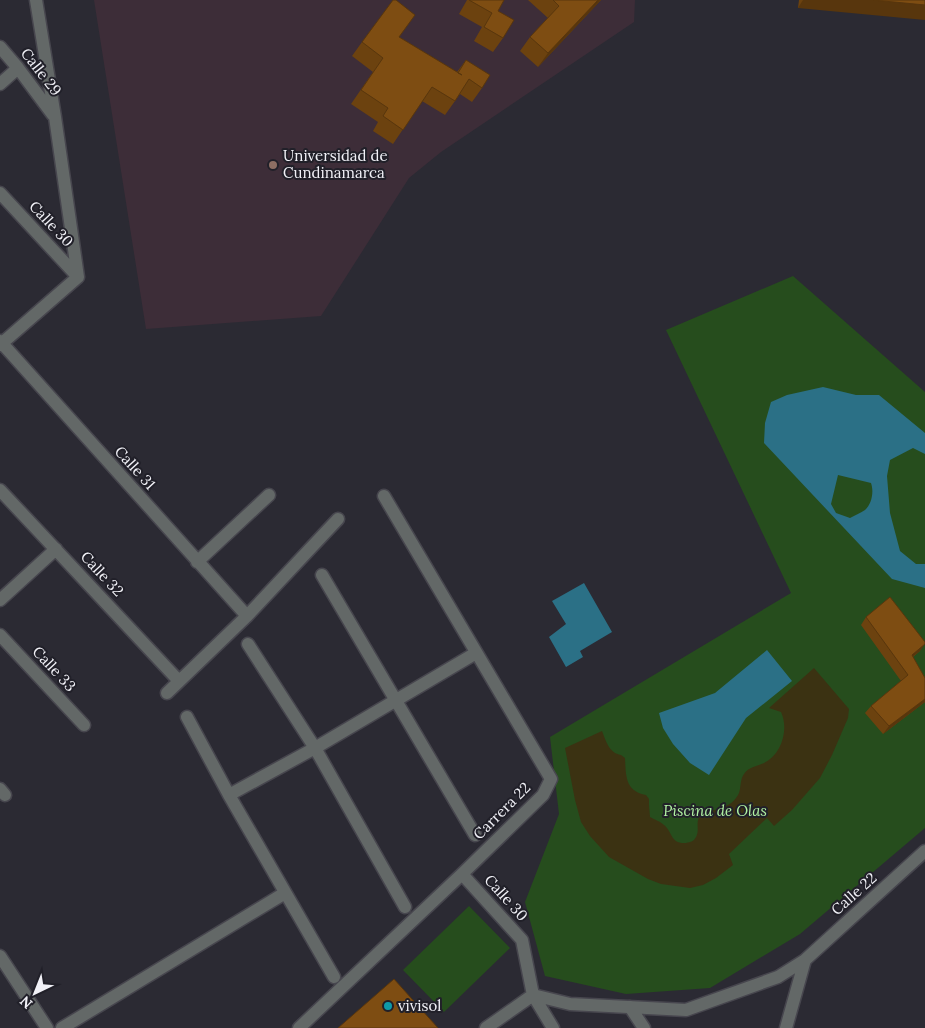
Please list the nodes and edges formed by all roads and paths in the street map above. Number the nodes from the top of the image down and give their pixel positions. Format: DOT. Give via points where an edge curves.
graph roads {
  1 [pos="36,0"];
  2 [pos="0,47"];
  3 [pos="18,68"];
  4 [pos="0,84"];
  5 [pos="55,117"];
  6 [pos="0,193"];
  7 [pos="78,277"];
  8 [pos="1,343"];
  9 [pos="0,490"];
  10 [pos="269,495"];
  11 [pos="384,496"];
  12 [pos="338,519"];
  13 [pos="56,549"];
  14 [pos="197,562"];
  15 [pos="322,575"];
  16 [pos="0,600"];
  17 [pos="246,616"];
  18 [pos="0,635"];
  19 [pos="248,644"];
  20 [pos="476,653"];
  21 [pos="179,680"];
  22 [pos="166,693"];
  23 [pos="395,700"];
  24 [pos="187,717"];
  25 [pos="84,725"];
  26 [pos="315,748"];
  27 [pos="229,795"];
  28 [pos="475,835"];
  29 [pos="925,852"];
  30 [pos="462,874"];
  31 [pos="285,893"];
  32 [pos="405,907"];
  33 [pos="0,956"];
  34 [pos="805,960"];
  35 [pos="334,977"];
  36 [pos="533,995"];
  37 [pos="630,1008"];
  38 [pos="46,1028"];
  39 [pos="62,1028"];
  40 [pos="299,1028"];
  41 [pos="486,1028"];
  42 [pos="553,1028"];
  43 [pos="644,1028"];
  44 [pos="786,1028"];
  1 -- 5 [label="street"];
  2 -- 3 [label="street, Calle 29"];
  3 -- 4 [label="street"];
  3 -- 5 [label="street, Calle 29"];
  5 -- 7 [label="street"];
  6 -- 7 [label="street, Calle 30"];
  7 -- 8 [label="street"];
  8 -- 14 [label="street, Calle 31"];
  9 -- 13 [label="street, Calle 32"];
  10 -- 14 [label="street"];
  11 -- 20 [label="street, Carrera 22"];
  12 -- 17 [label="street"];
  13 -- 16 [label="street"];
  13 -- 21 [label="street, Calle 32"];
  14 -- 17 [label="street, Calle 31"];
  15 -- 23 [label="street"];
  17 -- 21 [label="street"];
  18 -- 25 [label="street, Calle 33"];
  19 -- 26 [label="street"];
  20 -- 23 [label="street"];
  20 -- 30 [label="street, Carrera 22" via="552,779 543,795"];
  21 -- 22 [label="street"];
  23 -- 26 [label="street"];
  23 -- 28 [label="street"];
  24 -- 27 [label="street"];
  26 -- 27 [label="street"];
  26 -- 32 [label="street"];
  27 -- 31 [label="street"];
  29 -- 34 [label="street, Calle 22"];
  30 -- 36 [label="street, Calle 30" via="522,940"];
  30 -- 40 [label="street, Carrera 22"];
  31 -- 35 [label="street"];
  31 -- 39 [label="street"];
  33 -- 38 [label="street"];
  34 -- 37 [label="street, Calle 22" via="778,977 686,1010"];
  34 -- 44 [label="street"];
  36 -- 37 [label="street, Calle 22" via="570,1004"];
  36 -- 41 [label="street"];
  36 -- 42 [label="street, Calle 30"];
  37 -- 43 [label="street"];
}
